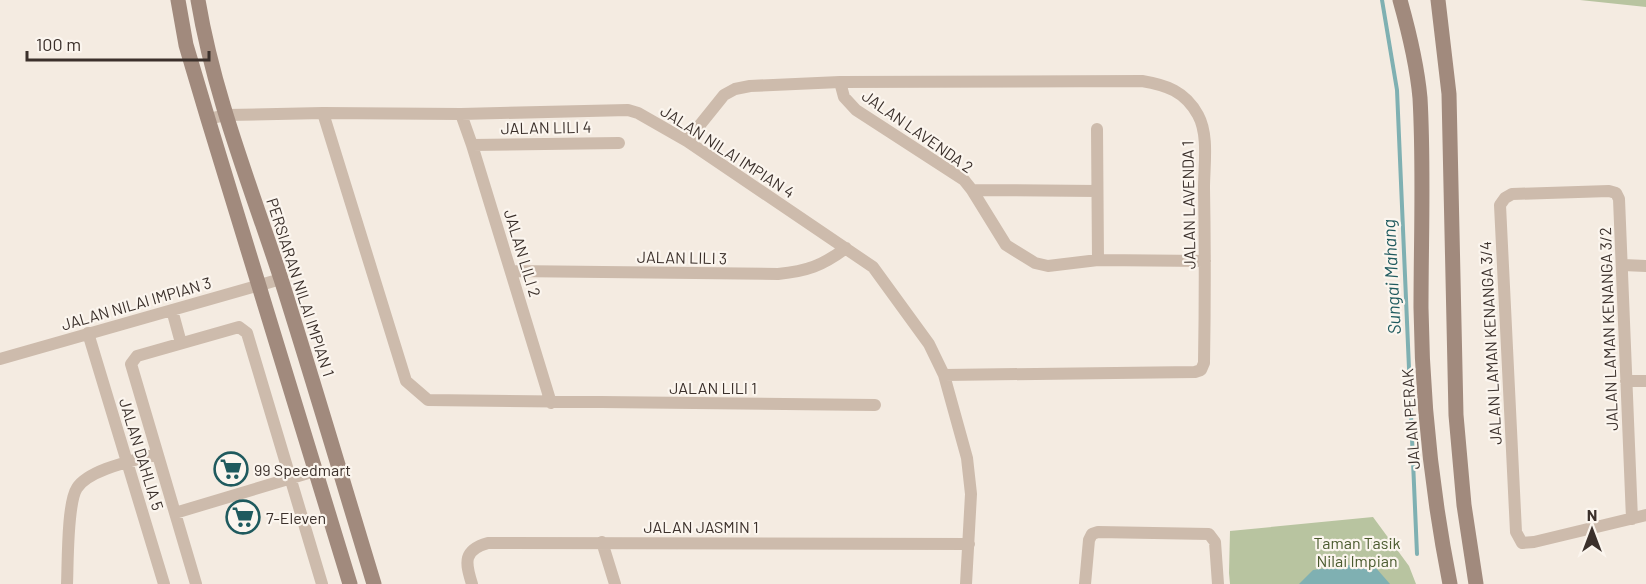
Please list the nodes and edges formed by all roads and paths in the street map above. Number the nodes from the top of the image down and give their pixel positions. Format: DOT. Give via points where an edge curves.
graph roads {
  1 [pos="178,0"];
  2 [pos="198,0"];
  3 [pos="1400,0"];
  4 [pos="1438,0"];
  5 [pos="840,81"];
  6 [pos="323,113"];
  7 [pos="461,114"];
  8 [pos="226,115"];
  9 [pos="208,119"];
  10 [pos="1097,129"];
  11 [pos="687,141"];
  12 [pos="620,143"];
  13 [pos="472,145"];
  14 [pos="972,190"];
  15 [pos="1097,191"];
  16 [pos="1561,193"];
  17 [pos="846,248"];
  18 [pos="1098,260"];
  19 [pos="1205,261"];
  20 [pos="1623,265"];
  21 [pos="1646,266"];
  22 [pos="511,271"];
  23 [pos="281,279"];
  24 [pos="260,285"];
  25 [pos="172,310"];
  26 [pos="88,333"];
  27 [pos="181,343"];
  28 [pos="0,359"];
  29 [pos="944,375"];
  30 [pos="1626,381"];
  31 [pos="1646,381"];
  32 [pos="551,403"];
  33 [pos="874,405"];
  34 [pos="157,454"];
  35 [pos="127,462"];
  36 [pos="315,471"];
  37 [pos="291,478"];
  38 [pos="175,513"];
  39 [pos="1646,515"];
  40 [pos="1632,519"];
  41 [pos="602,542"];
  42 [pos="969,543"];
  43 [pos="67,584"];
  44 [pos="164,584"];
  45 [pos="196,584"];
  46 [pos="322,584"];
  47 [pos="350,584"];
  48 [pos="374,584"];
  49 [pos="472,584"];
  50 [pos="615,584"];
  51 [pos="966,584"];
  52 [pos="1085,584"];
  53 [pos="1218,584"];
  54 [pos="1450,584"];
  55 [pos="1476,584"];
  1 -- 9 [label="street" via="186,45"];
  2 -- 8 [label="street, PERSIARAN NILAI IMPIAN 1" via="204,39"];
  3 -- 54 [label="street, JALAN PERAK" via="1420,97 1421,310 1427,425 1437,516"];
  4 -- 55 [label="street" via="1449,94 1456,415"];
  5 -- 11 [label="street, JALAN LAVENDA 1" via="735,89 716,102"];
  5 -- 14 [label="street, JALAN LAVENDA 2" via="844,97 856,110 964,180"];
  5 -- 19 [label="street, JALAN LAVENDA 1" via="1142,81 1171,87 1190,103 1203,129"];
  6 -- 7 [label="street, JALAN NILAI IMPIAN 4"];
  6 -- 8 [label="street, JALAN NILAI IMPIAN 4"];
  6 -- 32 [label="street, JALAN LILI 1" via="407,383 429,401"];
  7 -- 11 [label="street, JALAN NILAI IMPIAN 4" via="628,110"];
  7 -- 13 [label="street, JALAN LILI 2"];
  8 -- 9 [label="street, JALAN NILAI IMPIAN 4"];
  8 -- 23 [label="street, PERSIARAN NILAI IMPIAN 1"];
  9 -- 24 [label="street"];
  10 -- 15 [label="street"];
  11 -- 17 [label="street, JALAN NILAI IMPIAN 4"];
  12 -- 13 [label="street, JALAN LILI 4"];
  13 -- 22 [label="street, JALAN LILI 2"];
  14 -- 15 [label="street"];
  14 -- 18 [label="street, JALAN LAVENDA 2" via="1005,245 1035,263 1048,266"];
  15 -- 18 [label="street"];
  16 -- 20 [label="street, JALAN LAMAN KENANGA 3/2" via="1616,193"];
  16 -- 40 [label="street, JALAN LAMAN KENANGA 3/4" via="1512,194 1500,205 1516,532 1522,543 1534,542"];
  17 -- 22 [label="street, JALAN LILI 3" via="820,266 778,274"];
  17 -- 29 [label="street, JALAN NILAI IMPIAN 4" via="881,276 929,344"];
  18 -- 19 [label="street, JALAN LAVENDA 2"];
  19 -- 29 [label="street, JALAN LAVENDA 1" via="1204,363 1198,372"];
  20 -- 21 [label="street"];
  20 -- 30 [label="street, JALAN LAMAN KENANGA 3/2"];
  22 -- 32 [label="street, JALAN LILI 2"];
  23 -- 24 [label="street, JALAN NILAI IMPIAN 3"];
  23 -- 48 [label="street, PERSIARAN NILAI IMPIAN 1"];
  24 -- 25 [label="street, JALAN NILAI IMPIAN 3"];
  24 -- 36 [label="street"];
  25 -- 26 [label="street, JALAN NILAI IMPIAN 3"];
  25 -- 27 [label="street"];
  26 -- 28 [label="street, JALAN NILAI IMPIAN 3"];
  26 -- 35 [label="street, JALAN DAHLIA 5"];
  27 -- 34 [label="street" via="137,356 131,364"];
  27 -- 37 [label="street" via="236,327 245,330"];
  29 -- 42 [label="street, JALAN NILAI IMPIAN 4" via="967,458 971,494"];
  30 -- 31 [label="street"];
  30 -- 40 [label="street, JALAN LAMAN KENANGA 3/2"];
  32 -- 33 [label="street, JALAN LILI 1"];
  34 -- 35 [label="street"];
  34 -- 38 [label="street"];
  35 -- 43 [label="street" via="90,477 76,488 71,508"];
  35 -- 44 [label="street, JALAN DAHLIA 5"];
  36 -- 37 [label="street"];
  36 -- 47 [label="street"];
  37 -- 38 [label="street"];
  37 -- 46 [label="street"];
  38 -- 45 [label="street"];
  39 -- 40 [label="street"];
  41 -- 42 [label="street, JALAN JASMIN 1"];
  41 -- 49 [label="street, JALAN JASMIN 1" via="479,545 468,556"];
  41 -- 50 [label="street"];
  42 -- 51 [label="street, JALAN NILAI IMPIAN 4"];
  52 -- 53 [label="street" via="1089,540 1098,532 1209,534 1215,542"];
}
